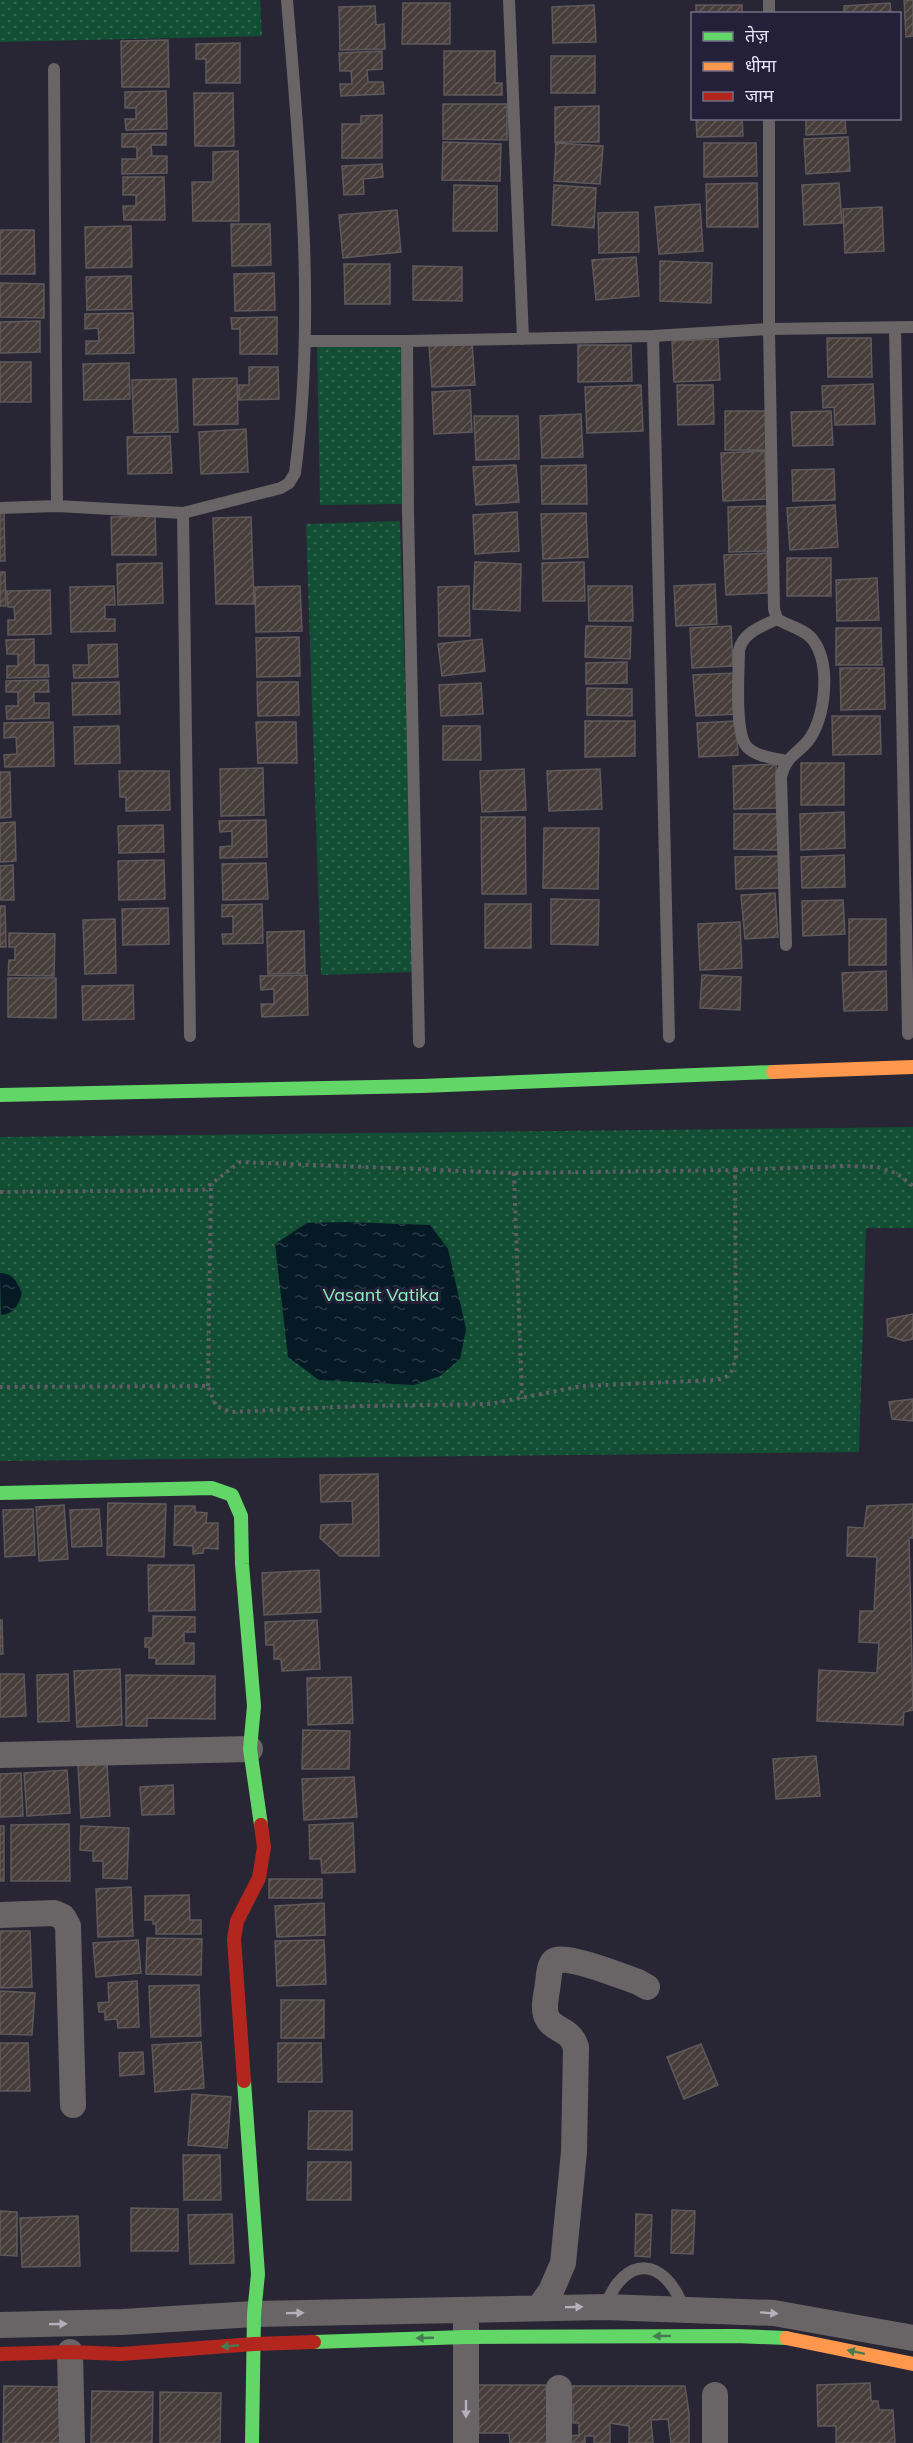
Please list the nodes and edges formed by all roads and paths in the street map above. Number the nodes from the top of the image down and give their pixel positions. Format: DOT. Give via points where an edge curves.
graph roads {
  1 [pos="287,0"];
  2 [pos="509,0"];
  3 [pos="54,69"];
  4 [pos="769,120"];
  5 [pos="913,327"];
  6 [pos="895,328"];
  7 [pos="769,329"];
  8 [pos="653,336"];
  9 [pos="523,339"];
  10 [pos="306,341"];
  11 [pos="407,341"];
  12 [pos="57,506"];
  13 [pos="0,507"];
  14 [pos="183,513"];
  15 [pos="777,619"];
  16 [pos="786,762"];
  17 [pos="786,945"];
  18 [pos="908,1034"];
  19 [pos="190,1036"];
  20 [pos="669,1037"];
  21 [pos="419,1042"];
  22 [pos="913,1067"];
  23 [pos="0,1095"];
  24 [pos="735,1170"];
  25 [pos="514,1173"];
  26 [pos="211,1183"];
  27 [pos="913,1185"];
  28 [pos="0,1192"];
  29 [pos="0,1386"];
  30 [pos="207,1386"];
  31 [pos="522,1399"];
  32 [pos="0,1493"];
  33 [pos="250,1749"];
  34 [pos="0,1755"];
  35 [pos="0,1915"];
  36 [pos="647,1988"];
  37 [pos="73,2105"];
  38 [pos="605,2307"];
  39 [pos="466,2308"];
  40 [pos="539,2308"];
  41 [pos="684,2310"];
  42 [pos="254,2314"];
  43 [pos="0,2325"];
  44 [pos="466,2337"];
  45 [pos="913,2338"];
  46 [pos="254,2344"];
  47 [pos="70,2352"];
  48 [pos="0,2354"];
  49 [pos="913,2364"];
  50 [pos="559,2388"];
  51 [pos="715,2395"];
  52 [pos="72,2443"];
  53 [pos="252,2443"];
  54 [pos="466,2443"];
  55 [pos="559,2443"];
  56 [pos="716,2443"];
  1 -- 10 [label="lane" via="304,219"];
  2 -- 9 [label="lane"];
  3 -- 12 [label="lane"];
  4 -- 7 [label="lane"];
  5 -- 6 [label="lane"];
  6 -- 7 [label="lane"];
  6 -- 18 [label="lane"];
  7 -- 8 [label="lane"];
  7 -- 15 [label="lane"];
  8 -- 9 [label="lane"];
  8 -- 20 [label="lane"];
  9 -- 11 [label="lane"];
  10 -- 11 [label="lane"];
  10 -- 14 [label="lane" via="296,473 289,483 272,491"];
  11 -- 21 [label="lane"];
  12 -- 13 [label="lane"];
  12 -- 14 [label="lane"];
  14 -- 19 [label="lane"];
  15 -- 16 [label="lane" via="812,638 823,662 825,681 816,727"];
  15 -- 16 [label="lane" via="741,642 740,723 747,747"];
  16 -- 17 [label="lane" via="781,777"];
  22 -- 23 [label="street" via="422,1086"];
  24 -- 25 [label="path"];
  24 -- 27 [label="path" via="877,1167 896,1173"];
  24 -- 31 [label="path" via="736,1356 727,1378 582,1386"];
  25 -- 26 [label="path" via="240,1162"];
  25 -- 31 [label="path"];
  26 -- 28 [label="path" via="202,1190"];
  26 -- 30 [label="path"];
  29 -- 30 [label="path"];
  30 -- 31 [label="path" via="216,1406 231,1412 490,1404"];
  32 -- 33 [label="street" via="212,1488 232,1495 241,1516 251,1657 254,1706"];
  33 -- 34 [label="street"];
  33 -- 42 [label="street" via="264,1847 259,1878 237,1920 234,1939 258,2274"];
  35 -- 37 [label="street" via="54,1913 63,1917 68,1926"];
  36 -- 40 [label="street" via="577,1961 560,1958 550,1969 546,2016 573,2037 576,2047 574,2152 563,2263"];
  40 -- 38 [label="street, one-way"];
  38 -- 41 [label="street"];
  38 -- 41 [label="lane" via="617,2281 626,2272 645,2268 670,2282"];
  39 -- 40 [label="street"];
  42 -- 39 [label="street, one-way"];
  39 -- 44 [label="street"];
  41 -- 45 [label="street, one-way" via="774,2313"];
  43 -- 42 [label="street, one-way"];
  42 -- 46 [label="street"];
  44 -- 46 [label="street, one-way"];
  49 -- 44 [label="street, one-way" via="779,2337"];
  44 -- 54 [label="street, one-way"];
  46 -- 47 [label="street, one-way" via="121,2354"];
  46 -- 53 [label="street"];
  47 -- 48 [label="street"];
  47 -- 52 [label="street"];
  50 -- 55 [label="street"];
  51 -- 56 [label="street"];
}
